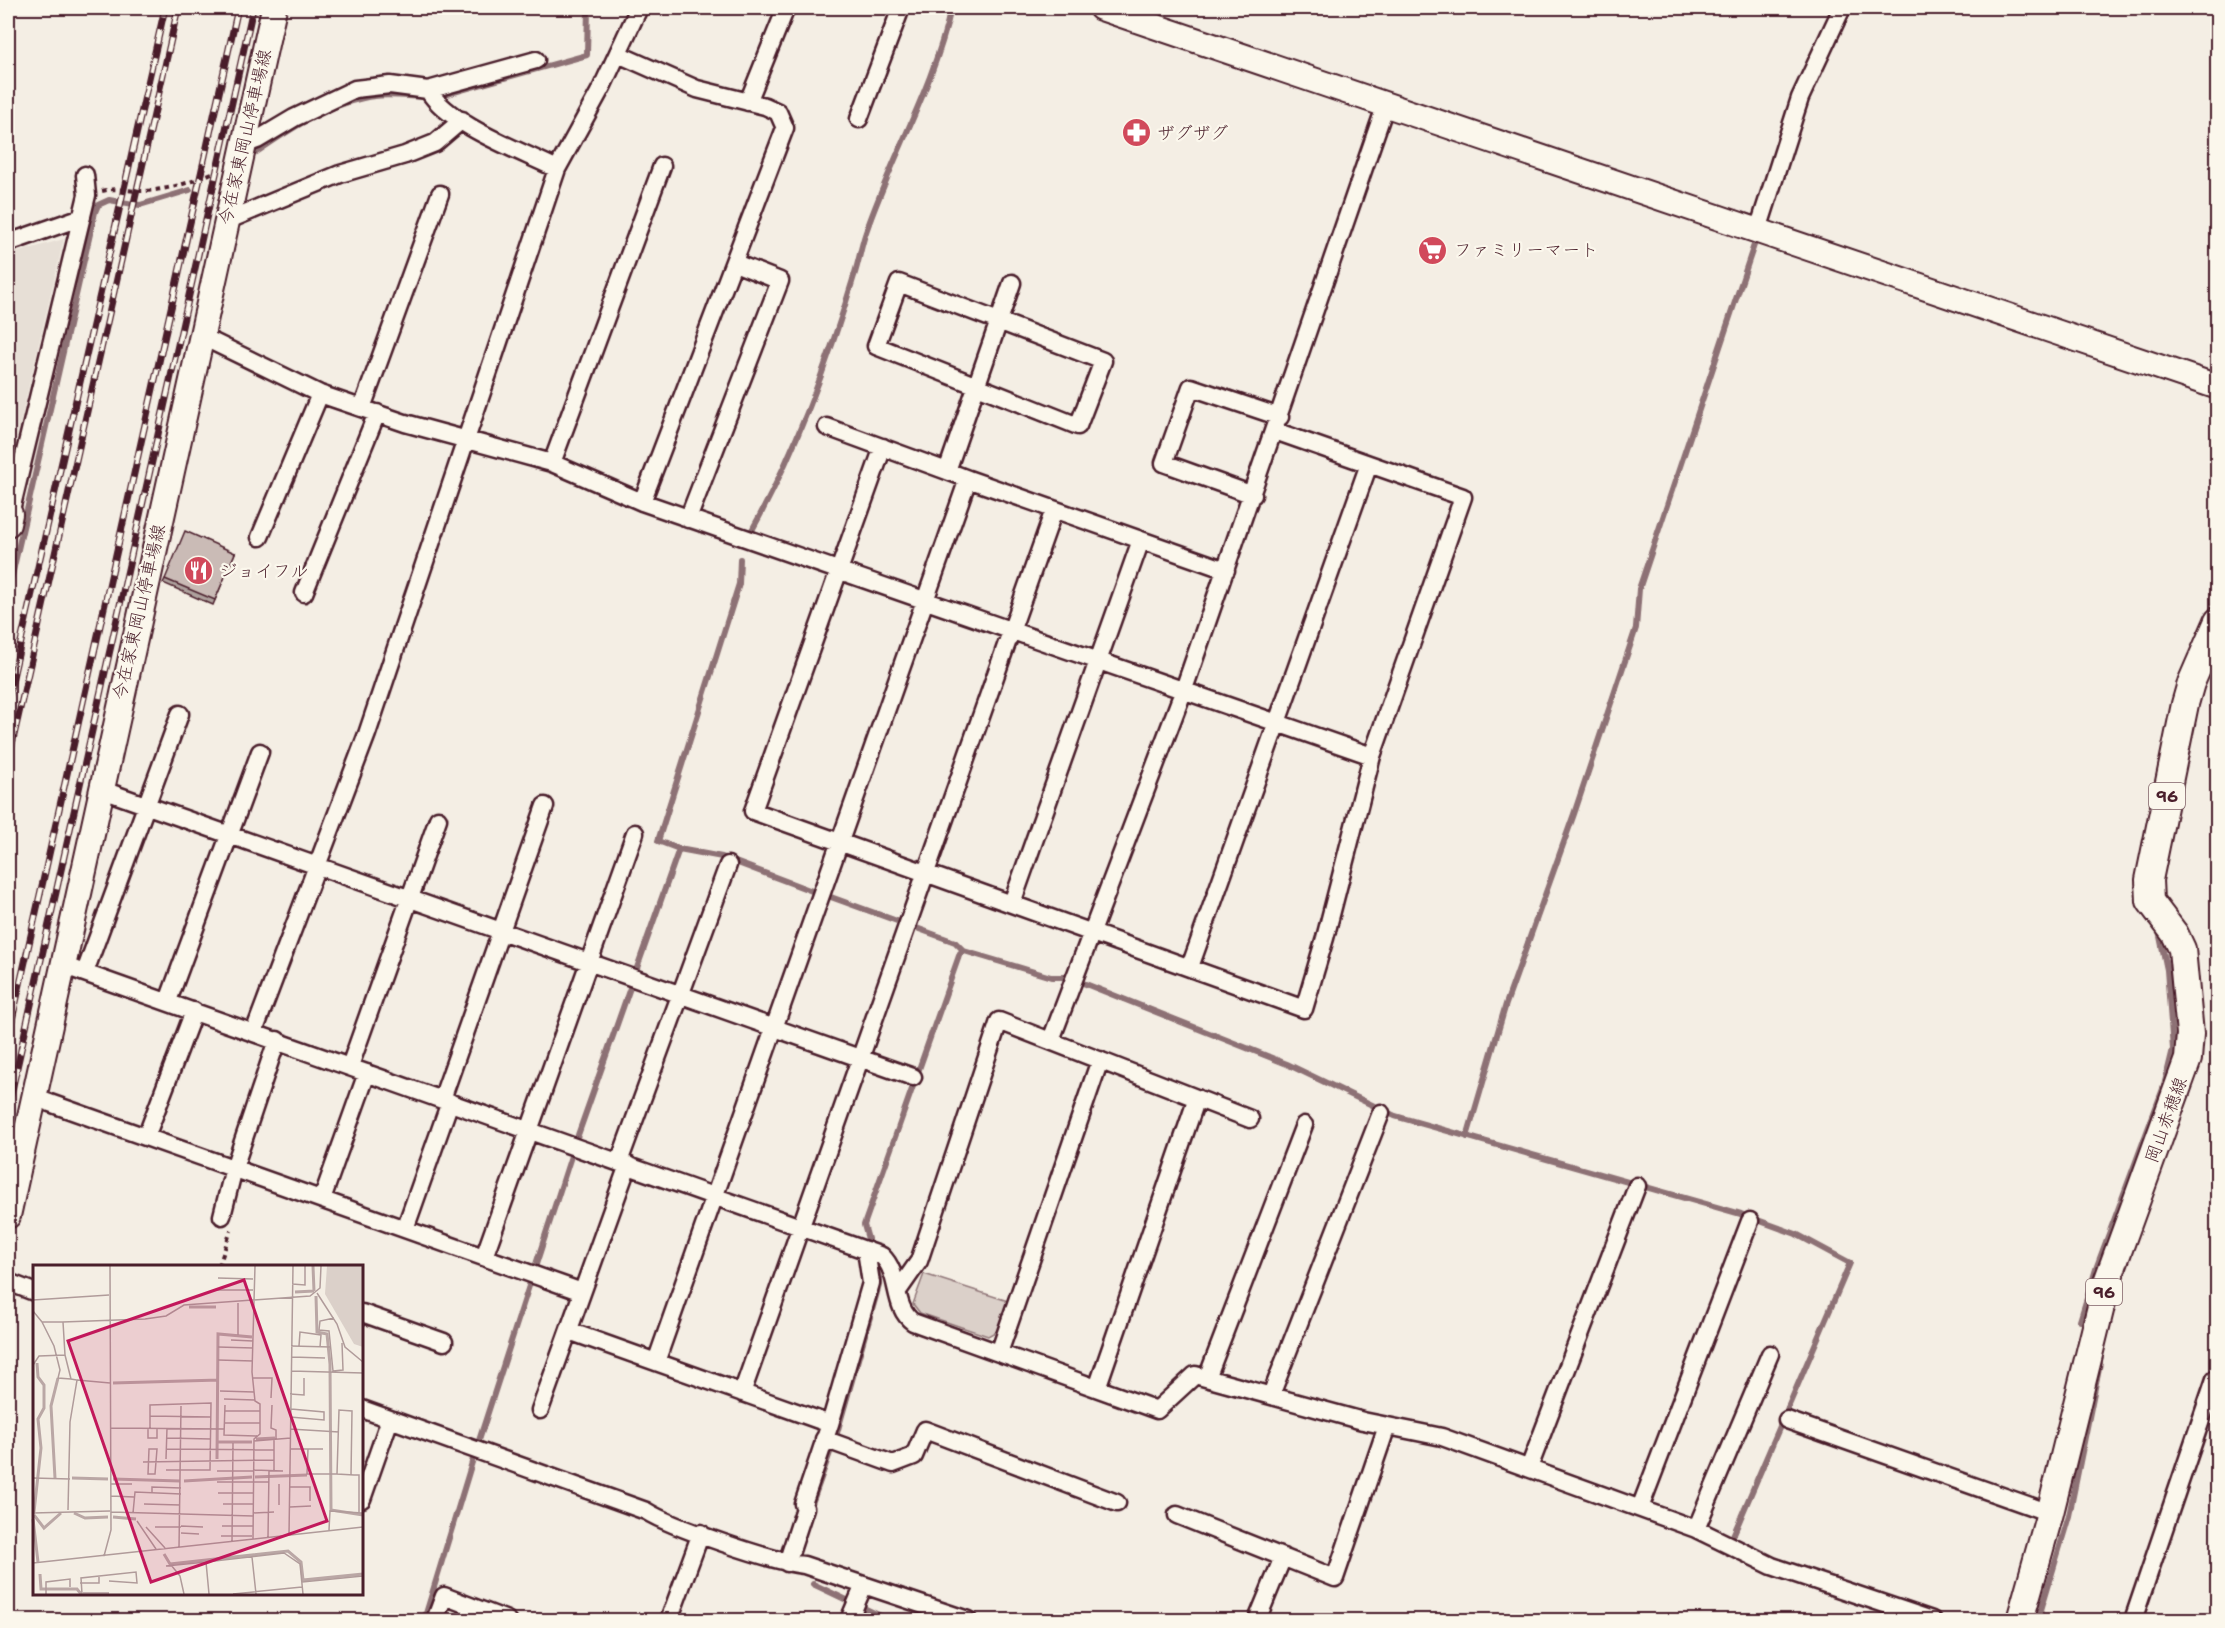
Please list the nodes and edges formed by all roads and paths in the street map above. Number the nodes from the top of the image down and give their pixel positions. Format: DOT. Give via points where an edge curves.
graph roads {
  1 [pos="274,8"];
  2 [pos="639,8"];
  3 [pos="786,8"];
  4 [pos="901,8"];
  5 [pos="1101,8"];
  6 [pos="1842,8"];
  7 [pos="618,54"];
  8 [pos="536,60"];
  9 [pos="431,95"];
  10 [pos="748,102"];
  11 [pos="1386,104"];
  12 [pos="462,120"];
  13 [pos="859,120"];
  14 [pos="242,151"];
  15 [pos="662,166"];
  16 [pos="557,169"];
  17 [pos="85,175"];
  18 [pos="440,194"];
  19 [pos="87,195"];
  20 [pos="82,217"];
  21 [pos="226,221"];
  22 [pos="1758,230"];
  23 [pos="8,243"];
  24 [pos="735,263"];
  25 [pos="1011,283"];
  26 [pos="998,321"];
  27 [pos="201,336"];
  28 [pos="976,386"];
  29 [pos="2217,387"];
  30 [pos="320,394"];
  31 [pos="369,411"];
  32 [pos="1277,424"];
  33 [pos="826,427"];
  34 [pos="465,440"];
  35 [pos="883,447"];
  36 [pos="552,463"];
  37 [pos="1369,464"];
  38 [pos="947,471"];
  39 [pos="968,479"];
  40 [pos="1252,495"];
  41 [pos="642,502"];
  42 [pos="1054,510"];
  43 [pos="8,517"];
  44 [pos="688,519"];
  45 [pos="260,537"];
  46 [pos="1141,540"];
  47 [pos="1226,570"];
  48 [pos="836,571"];
  49 [pos="304,593"];
  50 [pos="923,602"];
  51 [pos="2217,621"];
  52 [pos="1011,632"];
  53 [pos="1096,662"];
  54 [pos="1183,692"];
  55 [pos="180,714"];
  56 [pos="1278,724"];
  57 [pos="260,752"];
  58 [pos="1372,756"];
  59 [pos="100,789"];
  60 [pos="146,805"];
  61 [pos="544,806"];
  62 [pos="438,819"];
  63 [pos="635,833"];
  64 [pos="230,834"];
  65 [pos="838,842"];
  66 [pos="318,865"];
  67 [pos="728,865"];
  68 [pos="927,873"];
  69 [pos="409,898"];
  70 [pos="1012,903"];
  71 [pos="501,930"];
  72 [pos="1093,932"];
  73 [pos="587,961"];
  74 [pos="62,964"];
  75 [pos="1190,967"];
  76 [pos="85,972"];
  77 [pos="681,995"];
  78 [pos="168,1001"];
  79 [pos="194,1011"];
  80 [pos="772,1028"];
  81 [pos="254,1032"];
  82 [pos="277,1040"];
  83 [pos="1052,1040"];
  84 [pos="862,1059"];
  85 [pos="1100,1060"];
  86 [pos="350,1066"];
  87 [pos="367,1072"];
  88 [pos="913,1077"];
  89 [pos="33,1097"];
  90 [pos="1197,1098"];
  91 [pos="446,1100"];
  92 [pos="1381,1113"];
  93 [pos="1250,1119"];
  94 [pos="1304,1125"];
  95 [pos="528,1130"];
  96 [pos="146,1137"];
  97 [pos="623,1164"];
  98 [pos="234,1168"];
  99 [pos="1637,1186"];
  100 [pos="714,1196"];
  101 [pos="322,1199"];
  102 [pos="8,1216"];
  103 [pos="222,1216"];
  104 [pos="1750,1221"];
  105 [pos="800,1227"];
  106 [pos="405,1228"];
  107 [pos="866,1250"];
  108 [pos="484,1257"];
  109 [pos="219,1265"];
  110 [pos="8,1282"];
  111 [pos="898,1291"];
  112 [pos="33,1292"];
  113 [pos="582,1292"];
  114 [pos="363,1313"];
  115 [pos="568,1332"];
  116 [pos="444,1342"];
  117 [pos="999,1353"];
  118 [pos="1770,1354"];
  119 [pos="656,1362"];
  120 [pos="1207,1378"];
  121 [pos="2215,1379"];
  122 [pos="1097,1388"];
  123 [pos="742,1393"];
  124 [pos="1271,1395"];
  125 [pos="363,1409"];
  126 [pos="540,1410"];
  127 [pos="390,1419"];
  128 [pos="1787,1420"];
  129 [pos="1387,1426"];
  130 [pos="830,1437"];
  131 [pos="1529,1468"];
  132 [pos="363,1496"];
  133 [pos="1117,1503"];
  134 [pos="1640,1508"];
  135 [pos="2050,1513"];
  136 [pos="1176,1515"];
  137 [pos="1696,1529"];
  138 [pos="700,1533"];
  139 [pos="1283,1557"];
  140 [pos="787,1563"];
  141 [pos="864,1585"];
  142 [pos="853,1611"];
  143 [pos="435,1620"];
  144 [pos="507,1620"];
  145 [pos="669,1620"];
  146 [pos="962,1620"];
  147 [pos="1257,1620"];
  148 [pos="1932,1620"];
  149 [pos="2020,1620"];
  150 [pos="2133,1620"];
  1 -- 14 [label="main road, 今在家東岡山停車場線"];
  2 -- 7 [label="street"];
  3 -- 10 [label="street"];
  4 -- 13 [label="street"];
  5 -- 11 [label="main road"];
  6 -- 22 [label="street" via="1800,98"];
  7 -- 10 [label="street" via="697,89"];
  7 -- 16 [label="street"];
  8 -- 9 [label="street"];
  9 -- 12 [label="street"];
  9 -- 14 [label="street" via="390,85 355,89 294,118"];
  10 -- 24 [label="street" via="778,112 785,128"];
  11 -- 22 [label="main road"];
  11 -- 32 [label="street"];
  12 -- 16 [label="street"];
  12 -- 21 [label="street" via="435,142 405,155 340,174"];
  14 -- 19 [label="path" via="212,173 183,183 151,190 115,188"];
  14 -- 21 [label="main road, 今在家東岡山停車場線"];
  15 -- 36 [label="street"];
  16 -- 34 [label="street"];
  17 -- 19 [label="street"];
  18 -- 31 [label="street"];
  19 -- 20 [label="street"];
  20 -- 23 [label="street"];
  20 -- 43 [label="street"];
  21 -- 27 [label="main road, 今在家東岡山停車場線"];
  22 -- 29 [label="main road"];
  24 -- 41 [label="street"];
  24 -- 44 [label="street" via="780,281"];
  25 -- 26 [label="street"];
  26 -- 28 [label="street"];
  26 -- 28 [label="street" via="899,283 876,345"];
  26 -- 28 [label="street" via="1103,361 1078,426"];
  27 -- 30 [label="street"];
  27 -- 59 [label="main road, 今在家東岡山停車場線"];
  28 -- 38 [label="street"];
  30 -- 31 [label="street"];
  30 -- 45 [label="street"];
  31 -- 34 [label="street"];
  31 -- 49 [label="street"];
  32 -- 37 [label="street"];
  32 -- 40 [label="street"];
  32 -- 40 [label="street" via="1191,387 1164,463"];
  33 -- 35 [label="street"];
  34 -- 36 [label="street"];
  34 -- 66 [label="street" via="367,734"];
  35 -- 38 [label="street"];
  35 -- 48 [label="street"];
  36 -- 41 [label="street"];
  37 -- 56 [label="street"];
  37 -- 58 [label="street" via="1463,497"];
  38 -- 39 [label="street"];
  39 -- 42 [label="street"];
  39 -- 50 [label="street"];
  40 -- 47 [label="street"];
  41 -- 44 [label="street"];
  42 -- 46 [label="street"];
  42 -- 52 [label="street"];
  44 -- 48 [label="street"];
  46 -- 47 [label="street"];
  46 -- 53 [label="street"];
  47 -- 54 [label="street"];
  48 -- 50 [label="street"];
  48 -- 65 [label="street" via="753,812"];
  50 -- 52 [label="street"];
  50 -- 65 [label="street"];
  51 -- 135 [label="main road, 岡山赤穂線 / 96" via="2190,683 2149,880 2150,901 2182,949 2190,1034 2188,1059 2107,1282"];
  52 -- 53 [label="street"];
  52 -- 68 [label="street"];
  53 -- 54 [label="street"];
  53 -- 70 [label="street"];
  54 -- 56 [label="street"];
  54 -- 72 [label="street"];
  55 -- 60 [label="street"];
  56 -- 58 [label="street"];
  56 -- 75 [label="street"];
  57 -- 64 [label="street"];
  58 -- 75 [label="street" via="1304,1009"];
  59 -- 60 [label="street"];
  59 -- 74 [label="main road, 今在家東岡山停車場線"];
  60 -- 64 [label="street"];
  60 -- 76 [label="street"];
  61 -- 71 [label="street"];
  62 -- 69 [label="street"];
  63 -- 73 [label="street"];
  64 -- 66 [label="street"];
  64 -- 78 [label="street"];
  65 -- 68 [label="street"];
  65 -- 80 [label="street"];
  66 -- 69 [label="street"];
  66 -- 81 [label="street"];
  67 -- 77 [label="street"];
  68 -- 70 [label="street"];
  68 -- 84 [label="street"];
  69 -- 71 [label="street"];
  69 -- 86 [label="street"];
  70 -- 72 [label="street"];
  71 -- 73 [label="street"];
  71 -- 91 [label="street"];
  72 -- 75 [label="street"];
  72 -- 83 [label="street"];
  73 -- 77 [label="street"];
  73 -- 95 [label="street"];
  74 -- 76 [label="street"];
  74 -- 89 [label="main road, 今在家東岡山停車場線"];
  76 -- 78 [label="street"];
  77 -- 80 [label="street"];
  77 -- 97 [label="street"];
  78 -- 79 [label="street"];
  79 -- 81 [label="street"];
  79 -- 96 [label="street"];
  80 -- 84 [label="street"];
  80 -- 100 [label="street"];
  81 -- 82 [label="street"];
  82 -- 86 [label="street"];
  82 -- 98 [label="street"];
  83 -- 85 [label="street"];
  83 -- 111 [label="street" via="999,1021 919,1261"];
  84 -- 88 [label="street"];
  84 -- 105 [label="street"];
  85 -- 90 [label="street"];
  85 -- 117 [label="street"];
  86 -- 87 [label="street"];
  87 -- 91 [label="street"];
  87 -- 101 [label="street"];
  89 -- 96 [label="street"];
  89 -- 102 [label="main road, 今在家東岡山停車場線"];
  90 -- 93 [label="street"];
  90 -- 122 [label="street"];
  91 -- 95 [label="street"];
  91 -- 106 [label="street"];
  92 -- 124 [label="street"];
  94 -- 120 [label="street"];
  95 -- 97 [label="street"];
  95 -- 108 [label="street"];
  96 -- 98 [label="street"];
  97 -- 100 [label="street"];
  97 -- 113 [label="street"];
  98 -- 101 [label="street"];
  98 -- 103 [label="street"];
  99 -- 131 [label="street"];
  100 -- 105 [label="street"];
  100 -- 119 [label="street"];
  101 -- 106 [label="street"];
  103 -- 109 [label="path" via="234,1222"];
  104 -- 134 [label="street"];
  105 -- 107 [label="street"];
  105 -- 123 [label="street"];
  106 -- 108 [label="street"];
  107 -- 111 [label="street" via="888,1262"];
  107 -- 130 [label="street" via="871,1283"];
  108 -- 113 [label="street"];
  110 -- 112 [label="street"];
  111 -- 117 [label="street" via="905,1316 913,1322"];
  113 -- 115 [label="street"];
  114 -- 116 [label="street"];
  115 -- 119 [label="street"];
  115 -- 126 [label="street"];
  117 -- 122 [label="street"];
  118 -- 137 [label="street"];
  119 -- 123 [label="street"];
  120 -- 122 [label="street" via="1195,1375 1157,1410"];
  120 -- 124 [label="street"];
  121 -- 150 [label="street"];
  123 -- 130 [label="street"];
  124 -- 129 [label="street"];
  125 -- 127 [label="street"];
  127 -- 132 [label="street"];
  127 -- 138 [label="street"];
  128 -- 135 [label="street"];
  129 -- 131 [label="street" via="1443,1437"];
  129 -- 139 [label="street" via="1335,1578"];
  130 -- 133 [label="street" via="893,1464 914,1456 925,1430"];
  130 -- 140 [label="street" via="803,1504 806,1508"];
  131 -- 134 [label="street"];
  134 -- 137 [label="street"];
  135 -- 149 [label="main road, 岡山赤穂線 / 96"];
  136 -- 139 [label="street"];
  137 -- 148 [label="street" via="1772,1566"];
  138 -- 140 [label="street"];
  138 -- 145 [label="street"];
  139 -- 147 [label="street"];
  140 -- 141 [label="street"];
  141 -- 142 [label="street"];
  141 -- 146 [label="street"];
  143 -- 144 [label="street" via="444,1596"];
}
